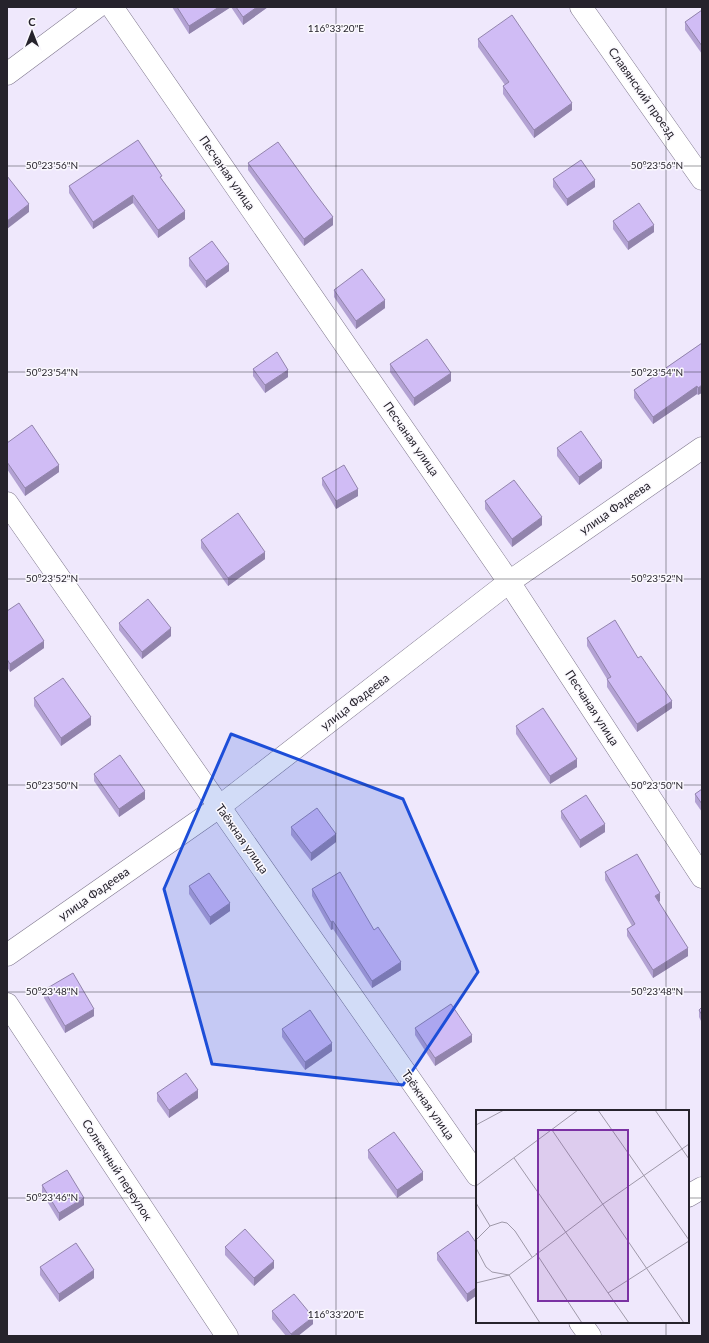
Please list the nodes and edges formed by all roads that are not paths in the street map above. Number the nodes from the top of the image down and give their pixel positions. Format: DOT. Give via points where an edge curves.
graph roads {
  1 [pos="97,7"];
  2 [pos="112,7"];
  3 [pos="581,7"];
  4 [pos="7,74"];
  5 [pos="702,179"];
  6 [pos="702,448"];
  7 [pos="7,503"];
  8 [pos="509,582"];
  9 [pos="219,807"];
  10 [pos="702,877"];
  11 [pos="7,955"];
  12 [pos="7,1004"];
  13 [pos="476,1174"];
  14 [pos="702,1188"];
  15 [pos="689,1195"];
  16 [pos="581,1323"];
  17 [pos="226,1336"];
  18 [pos="590,1336"];
  1 -- 4 [label="street"];
  2 -- 8 [label="street, Песчаная улица"];
  3 -- 5 [label="street, Славянский проезд"];
  6 -- 8 [label="street, улица Фадеева"];
  7 -- 9 [label="street, Таёжная улица"];
  8 -- 9 [label="street, улица Фадеева"];
  8 -- 10 [label="street, Песчаная улица"];
  9 -- 11 [label="street, улица Фадеева"];
  9 -- 13 [label="street, Таёжная улица"];
  12 -- 17 [label="street, Солнечный переулок"];
  14 -- 15 [label="street"];
  16 -- 18 [label="street"];
}
